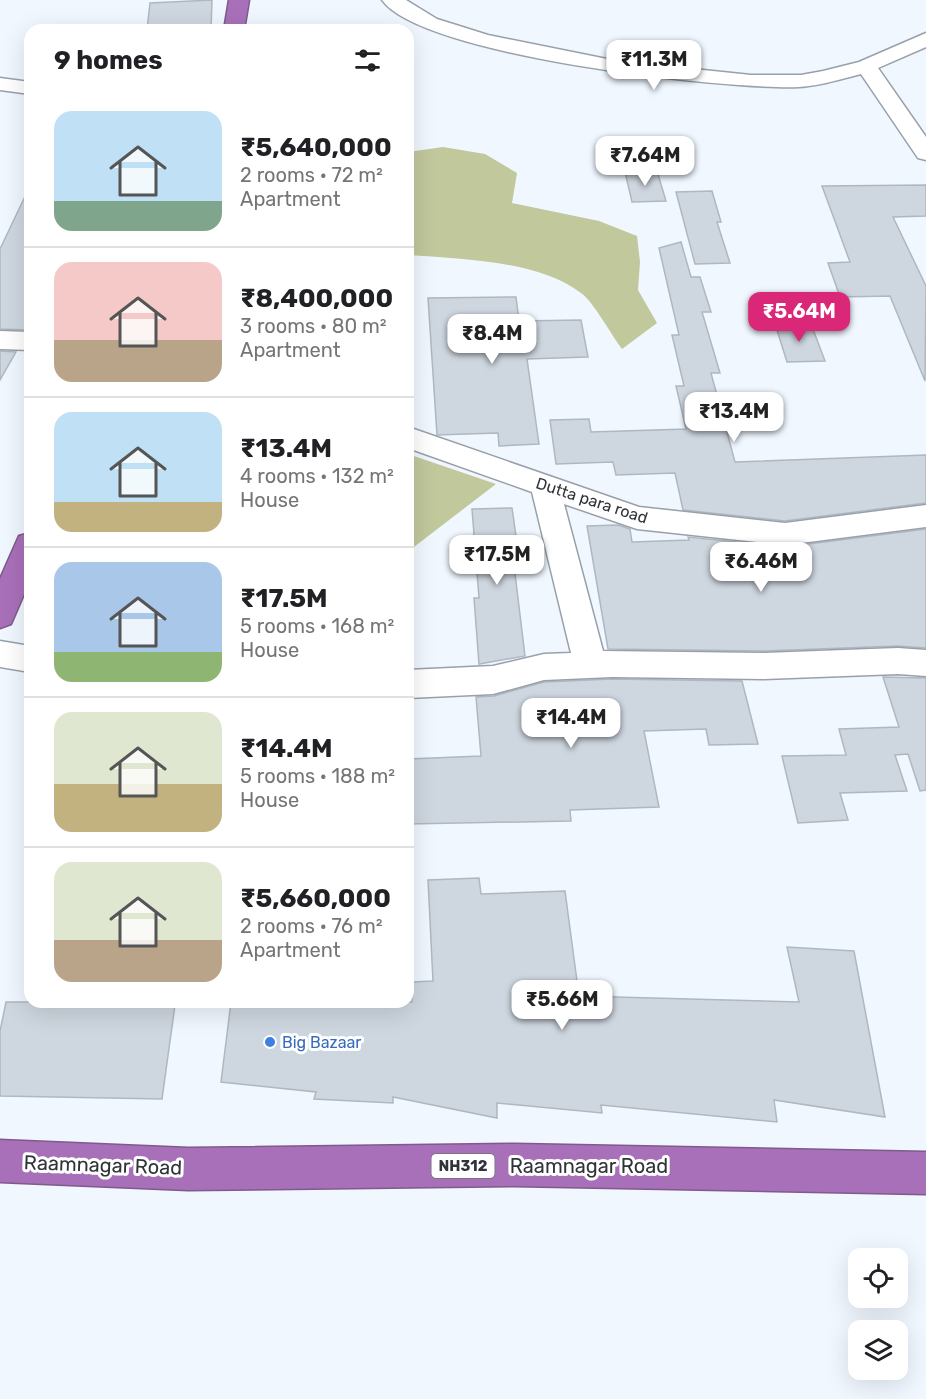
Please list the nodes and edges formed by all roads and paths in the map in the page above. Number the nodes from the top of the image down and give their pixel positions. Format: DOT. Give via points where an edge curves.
graph roads {
  1 [pos="238,0"];
  2 [pos="392,0"];
  3 [pos="235,24"];
  4 [pos="926,39"];
  5 [pos="866,66"];
  6 [pos="0,84"];
  7 [pos="24,87"];
  8 [pos="926,153"];
  9 [pos="0,340"];
  10 [pos="24,341"];
  11 [pos="414,439"];
  12 [pos="545,486"];
  13 [pos="926,516"];
  14 [pos="24,557"];
  15 [pos="3,602"];
  16 [pos="0,654"];
  17 [pos="24,658"];
  18 [pos="926,663"];
  19 [pos="590,665"];
  20 [pos="414,684"];
  21 [pos="0,1161"];
  22 [pos="926,1173"];
  1 -- 3 [label="highway"];
  2 -- 5 [label="street" via="430,23 484,40 617,67 693,77 801,81"];
  4 -- 5 [label="street"];
  5 -- 8 [label="street"];
  6 -- 7 [label="street"];
  9 -- 10 [label="street"];
  11 -- 12 [label="street, Dutta para road"];
  12 -- 13 [label="street, Dutta para road" via="637,518 752,533 785,534"];
  12 -- 19 [label="street"];
  14 -- 15 [label="highway"];
  16 -- 17 [label="street"];
  18 -- 19 [label="street"];
  19 -- 20 [label="street" via="544,667 493,680"];
  21 -- 22 [label="highway, Raamnagar Road / NH312" via="188,1169 527,1166"];
}
